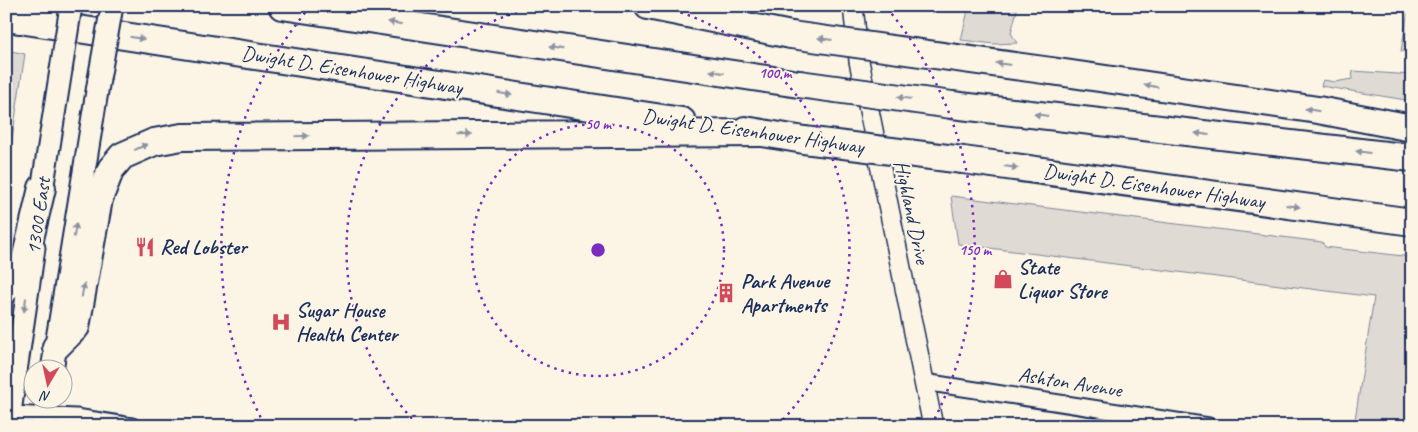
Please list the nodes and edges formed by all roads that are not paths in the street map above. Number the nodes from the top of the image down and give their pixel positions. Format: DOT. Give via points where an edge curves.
graph roads {
  1 [pos="72,6"];
  2 [pos="112,6"];
  3 [pos="282,6"];
  4 [pos="648,6"];
  5 [pos="853,6"];
  6 [pos="11,19"];
  7 [pos="1412,128"];
  8 [pos="761,133"];
  9 [pos="1412,158"];
  10 [pos="42,188"];
  11 [pos="1412,222"];
  12 [pos="6,289"];
  13 [pos="54,358"];
  14 [pos="924,382"];
  15 [pos="45,414"];
  16 [pos="8,418"];
  17 [pos="132,426"];
  18 [pos="933,426"];
  19 [pos="1209,426"];
  1 -- 10 [label="main road, 1300 East, bridge"];
  13 -- 2 [label="main road, 1300 East, one-way, bridge"];
  9 -- 3 [label="highway, one-way, bridge" via="952,105"];
  7 -- 4 [label="highway, one-way, bridge" via="1318,110 792,35"];
  5 -- 14 [label="street, Highland Drive" via="859,61"];
  6 -- 8 [label="highway, Dwight D. Eisenhower Highway, one-way"];
  8 -- 11 [label="highway, Dwight D. Eisenhower Highway, one-way, bridge"];
  13 -- 8 [label="highway, one-way" via="76,327 99,198 111,169 122,156 154,142 182,138"];
  10 -- 12 [label="highway" via="25,260"];
  10 -- 16 [label="main road, 1300 East, one-way"];
  14 -- 18 [label="street, Highland Drive"];
  14 -- 19 [label="street, Ashton Avenue"];
  15 -- 16 [label="street"];
  15 -- 17 [label="street"];
}
